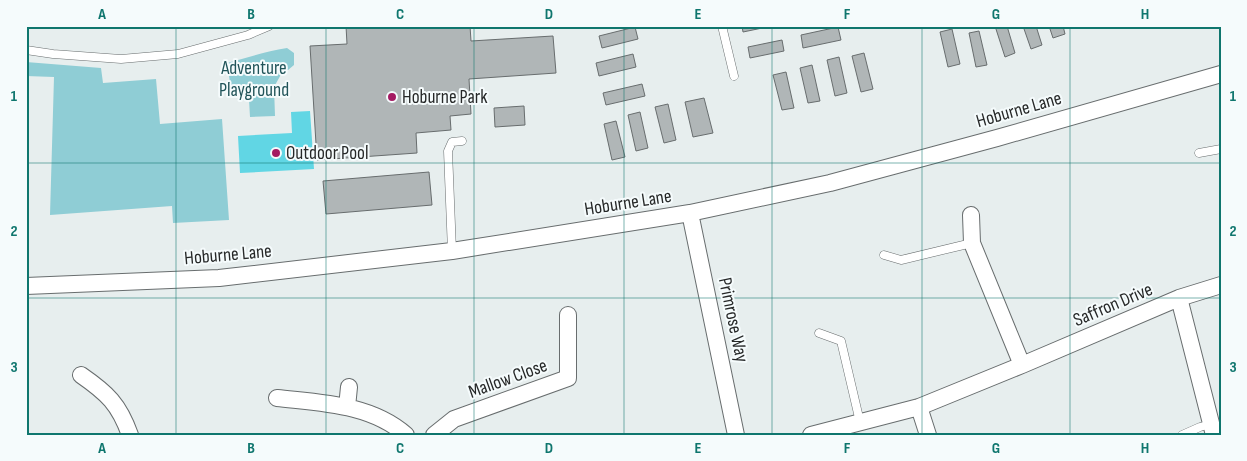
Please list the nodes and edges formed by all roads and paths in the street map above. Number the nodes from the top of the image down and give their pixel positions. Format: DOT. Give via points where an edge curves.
graph roads {
  1 [pos="269,26"];
  2 [pos="722,26"];
  3 [pos="26,50"];
  4 [pos="1221,74"];
  5 [pos="734,76"];
  6 [pos="462,141"];
  7 [pos="1221,149"];
  8 [pos="1199,153"];
  9 [pos="690,214"];
  10 [pos="971,214"];
  11 [pos="972,243"];
  12 [pos="452,251"];
  13 [pos="884,255"];
  14 [pos="1221,285"];
  15 [pos="26,286"];
  16 [pos="1179,298"];
  17 [pos="568,315"];
  18 [pos="819,333"];
  19 [pos="1022,365"];
  20 [pos="81,375"];
  21 [pos="349,387"];
  22 [pos="276,398"];
  23 [pos="347,406"];
  24 [pos="919,407"];
  25 [pos="860,422"];
  26 [pos="1212,429"];
  27 [pos="130,435"];
  28 [pos="406,435"];
  29 [pos="434,435"];
  30 [pos="736,435"];
  31 [pos="811,435"];
  32 [pos="928,435"];
  33 [pos="1182,435"];
  1 -- 3 [label="lane" via="178,54 121,58"];
  2 -- 5 [label="lane"];
  4 -- 9 [label="street, Hoburne Lane" via="830,183"];
  6 -- 12 [label="lane" via="452,142 448,151"];
  7 -- 8 [label="lane"];
  9 -- 12 [label="street, Hoburne Lane"];
  9 -- 30 [label="street, Primrose Way"];
  10 -- 11 [label="street"];
  11 -- 13 [label="lane" via="901,260"];
  11 -- 19 [label="street"];
  12 -- 15 [label="street, Hoburne Lane" via="220,278"];
  14 -- 16 [label="street, Saffron Drive"];
  16 -- 19 [label="street, Saffron Drive"];
  16 -- 26 [label="street"];
  17 -- 29 [label="street, Mallow Close" via="568,378 454,419"];
  18 -- 25 [label="lane" via="842,341"];
  19 -- 24 [label="street, Saffron Drive"];
  20 -- 27 [label="street" via="115,403"];
  21 -- 23 [label="street"];
  22 -- 23 [label="street"];
  23 -- 28 [label="street" via="397,427"];
  24 -- 25 [label="street, Saffron Drive"];
  24 -- 32 [label="street"];
  25 -- 31 [label="street, Saffron Drive"];
  26 -- 33 [label="lane"];
}
